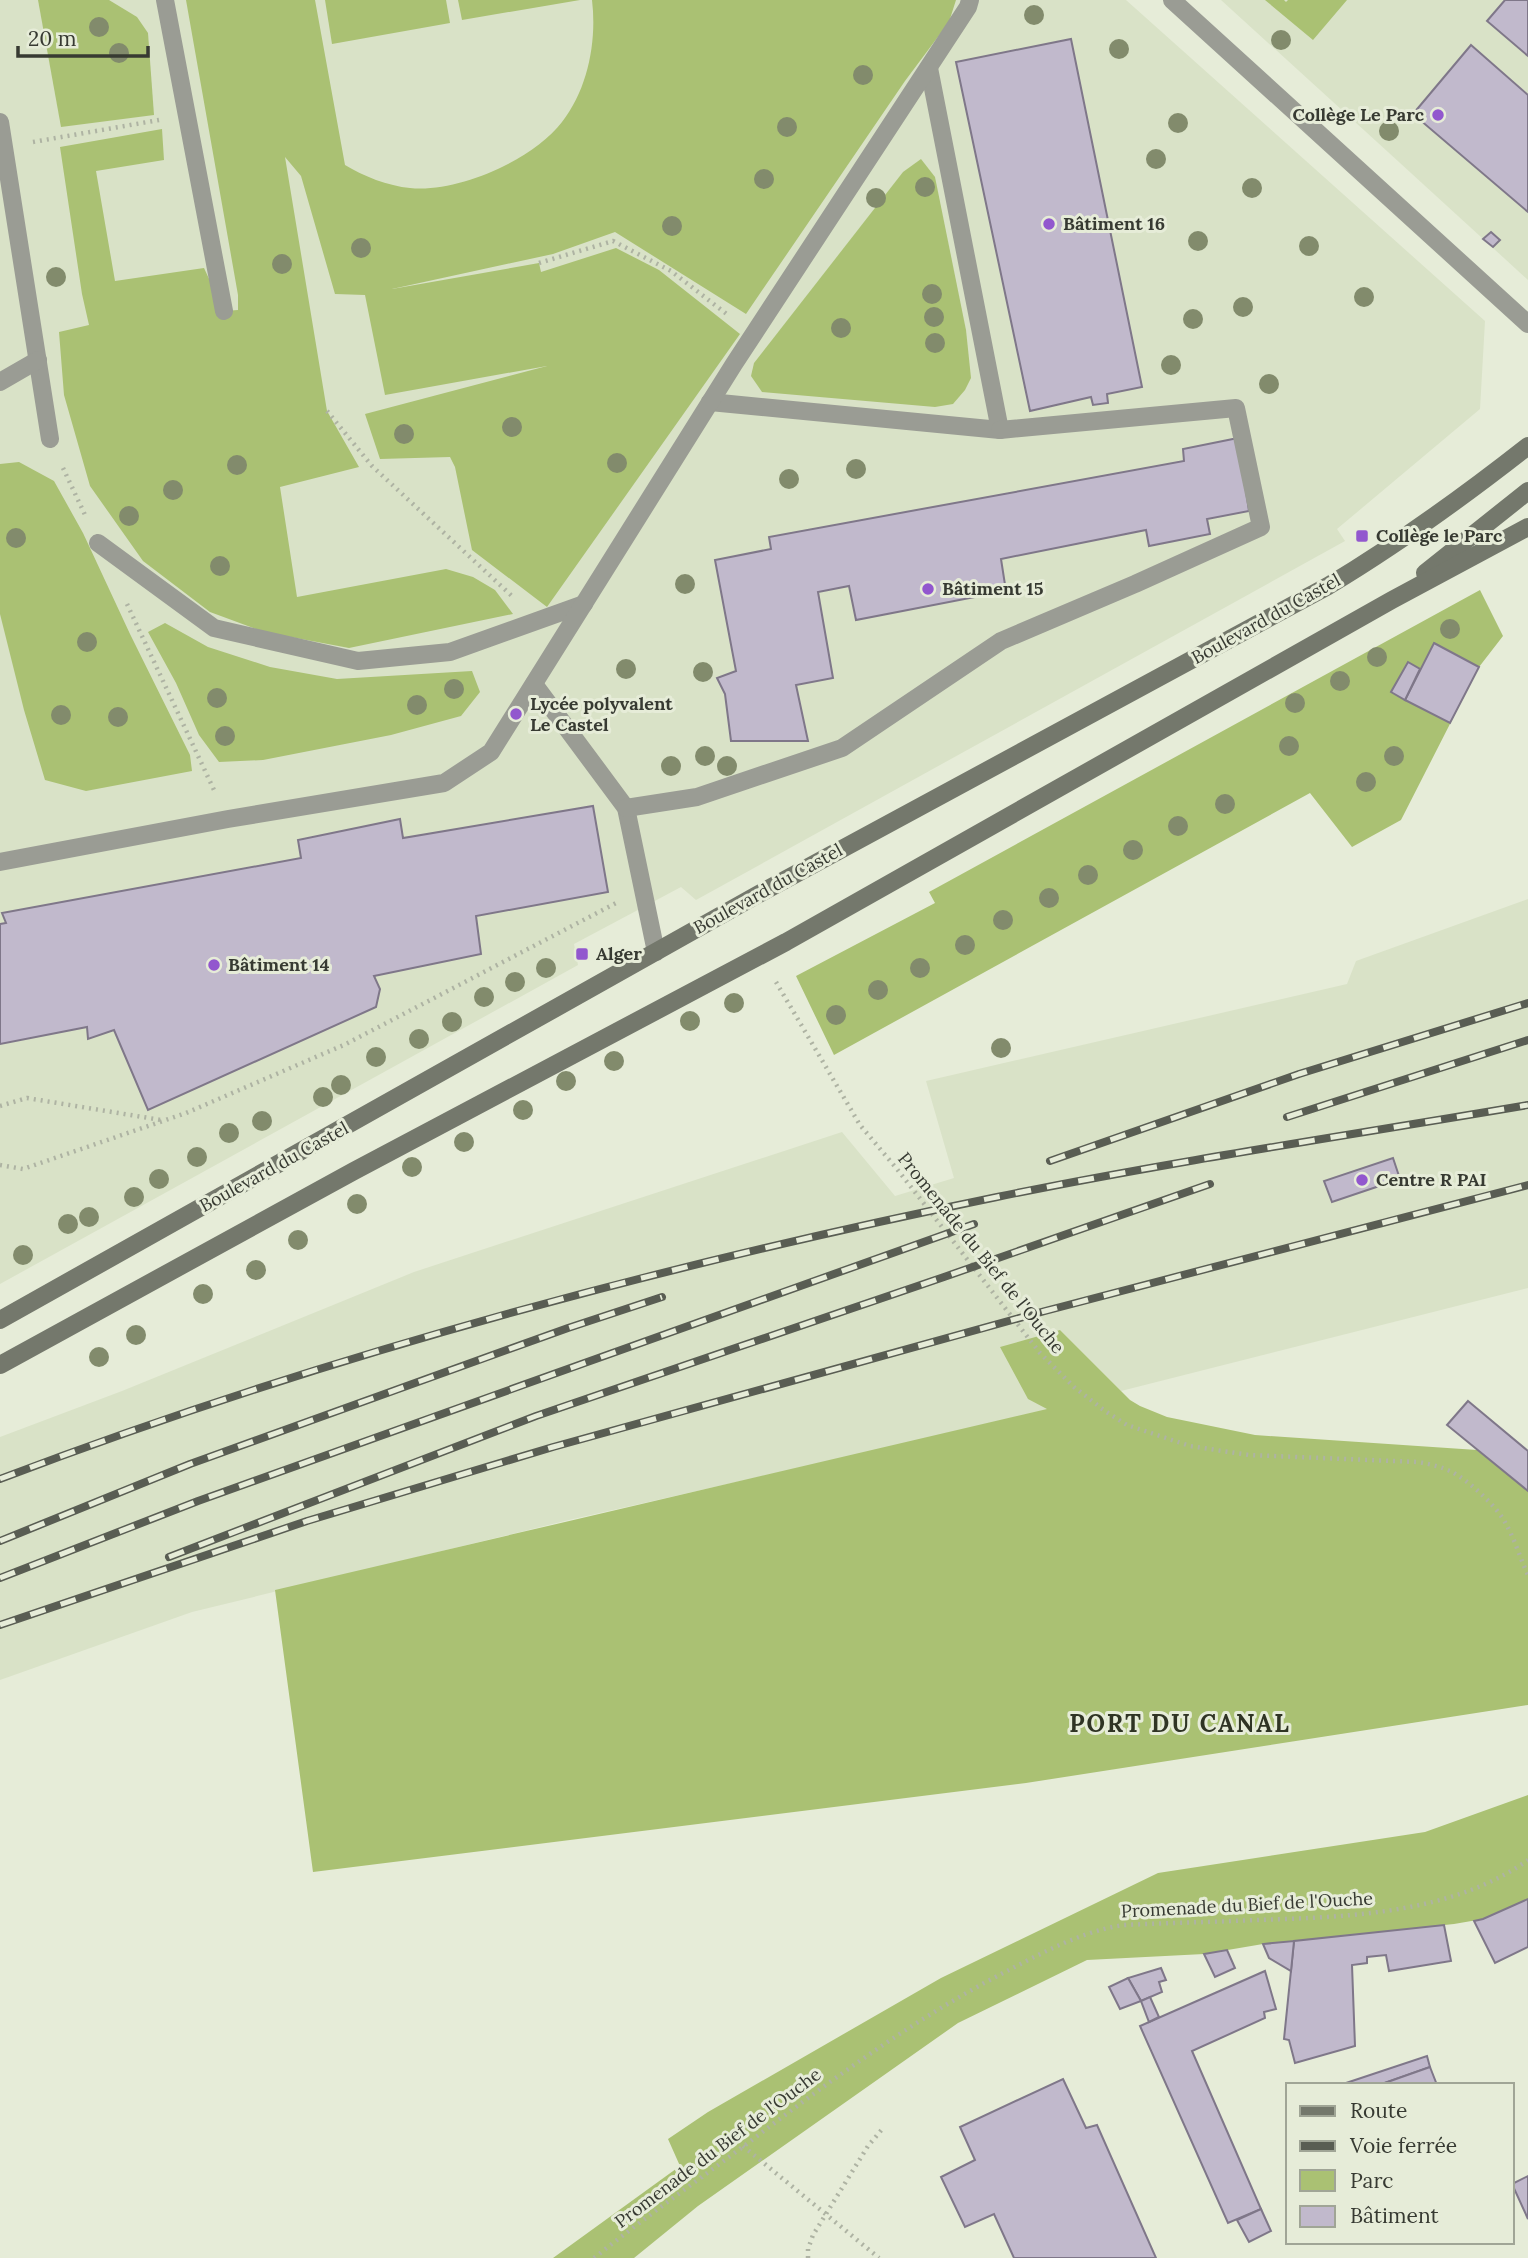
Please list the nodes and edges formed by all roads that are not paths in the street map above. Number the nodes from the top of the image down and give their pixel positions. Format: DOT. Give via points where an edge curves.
graph roads {
  1 [pos="165,0"];
  2 [pos="970,0"];
  3 [pos="1172,0"];
  4 [pos="929,68"];
  5 [pos="0,122"];
  6 [pos="224,311"];
  7 [pos="1528,324"];
  8 [pos="38,360"];
  9 [pos="0,382"];
  10 [pos="710,402"];
  11 [pos="1000,430"];
  12 [pos="50,439"];
  13 [pos="1528,446"];
  14 [pos="1528,492"];
  15 [pos="1528,527"];
  16 [pos="98,543"];
  17 [pos="1392,600"];
  18 [pos="584,604"];
  19 [pos="534,684"];
  20 [pos="626,808"];
  21 [pos="0,862"];
  22 [pos="656,951"];
  23 [pos="0,1320"];
  24 [pos="0,1365"];
  1 -- 6 [label="street"];
  2 -- 4 [label="street"];
  3 -- 7 [label="street"];
  4 -- 10 [label="street"];
  4 -- 11 [label="street"];
  5 -- 8 [label="street"];
  8 -- 9 [label="street"];
  8 -- 12 [label="street"];
  10 -- 11 [label="street"];
  10 -- 18 [label="street"];
  11 -- 20 [label="street" via="1236,408 1261,527 1001,640 842,748 697,797"];
  13 -- 22 [label="main road, Boulevard du Castel" via="1398,543 1328,586"];
  14 -- 17 [label="main road"];
  15 -- 17 [label="main road"];
  16 -- 18 [label="street" via="214,628 358,661 450,652"];
  17 -- 24 [label="main road" via="786,942"];
  18 -- 19 [label="street"];
  19 -- 20 [label="street"];
  19 -- 21 [label="street" via="491,752 444,783"];
  20 -- 22 [label="street"];
  22 -- 23 [label="main road, Boulevard du Castel"];
}
